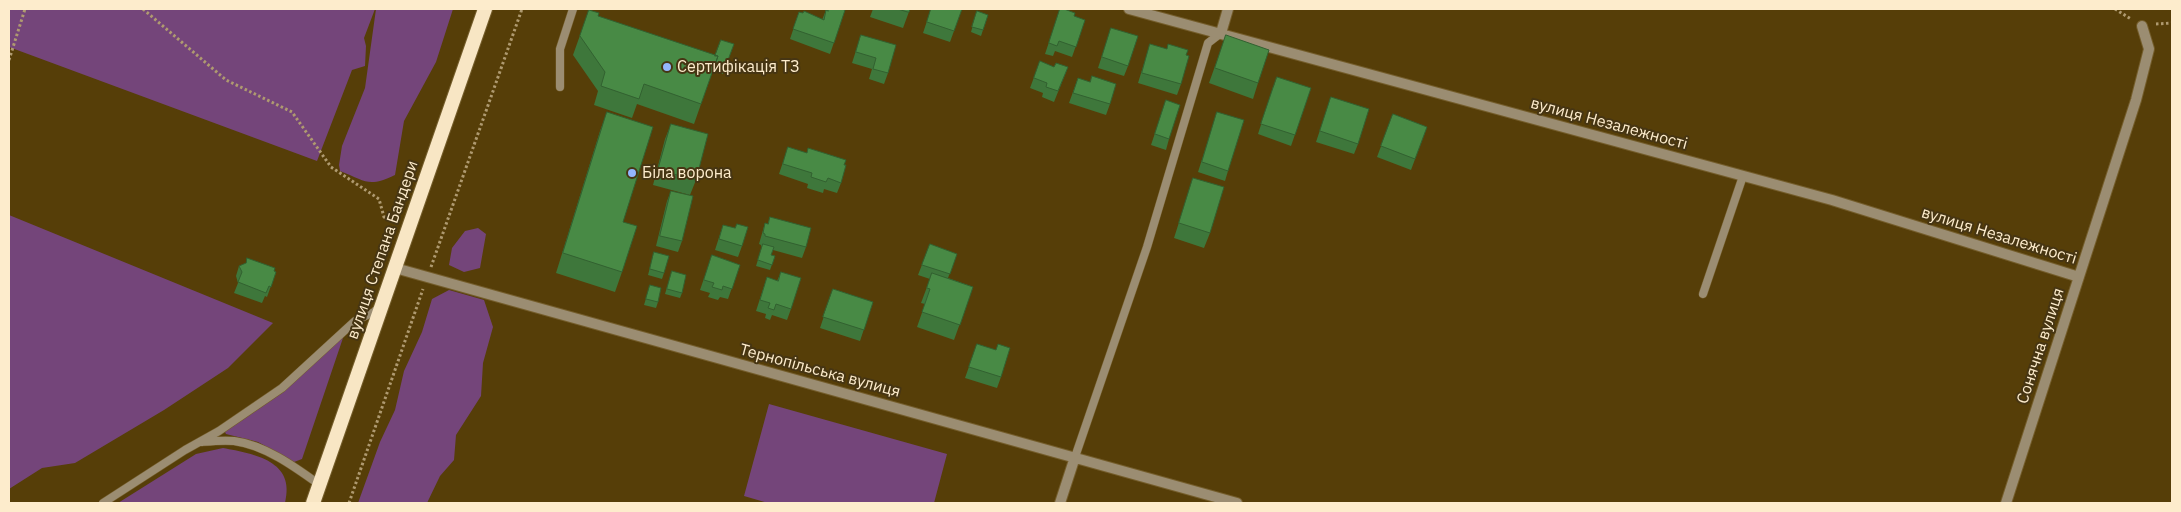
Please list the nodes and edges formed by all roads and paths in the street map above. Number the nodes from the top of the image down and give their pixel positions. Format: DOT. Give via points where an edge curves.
graph roads {
  1 [pos="24,9"];
  2 [pos="143,9"];
  3 [pos="485,9"];
  4 [pos="522,9"];
  5 [pos="573,9"];
  6 [pos="1129,9"];
  7 [pos="1228,9"];
  8 [pos="2115,9"];
  9 [pos="2142,26"];
  10 [pos="1221,33"];
  11 [pos="9,60"];
  12 [pos="560,87"];
  13 [pos="1743,176"];
  14 [pos="411,223"];
  15 [pos="395,268"];
  16 [pos="2079,277"];
  17 [pos="427,279"];
  18 [pos="1703,294"];
  19 [pos="383,304"];
  20 [pos="200,442"];
  21 [pos="1075,457"];
  22 [pos="320,485"];
  23 [pos="103,503"];
  24 [pos="314,503"];
  25 [pos="349,503"];
  26 [pos="1060,503"];
  27 [pos="1238,503"];
  28 [pos="2006,503"];
  1 -- 11 [label="path"];
  2 -- 14 [label="path" via="226,80 292,112 331,167 379,199 384,217"];
  3 -- 14 [label="highway, вулиця Степана Бандери"];
  4 -- 17 [label="path"];
  5 -- 12 [label="lane" via="560,49"];
  6 -- 10 [label="street, вулиця Незалежності"];
  7 -- 10 [label="street"];
  8 -- 9 [label="path"];
  9 -- 16 [label="street, Сонячна вулиця" via="2149,49"];
  10 -- 13 [label="street, вулиця Незалежності"];
  10 -- 21 [label="lane" via="1208,43 1147,247"];
  13 -- 16 [label="street, вулиця Незалежності" via="1832,200"];
  13 -- 18 [label="lane"];
  14 -- 15 [label="highway, вулиця Степана Бандери"];
  15 -- 17 [label="street, Тернопільська вулиця"];
  15 -- 19 [label="highway, вулиця Степана Бандери"];
  16 -- 28 [label="street, Сонячна вулиця"];
  17 -- 21 [label="street, Тернопільська вулиця"];
  17 -- 25 [label="path"];
  19 -- 20 [label="lane" via="355,321 282,388"];
  19 -- 22 [label="highway, вулиця Степана Бандери"];
  20 -- 22 [label="lane" via="233,441 250,445 299,470"];
  20 -- 23 [label="lane"];
  21 -- 26 [label="street"];
  21 -- 27 [label="street, Тернопільська вулиця"];
  22 -- 24 [label="highway, вулиця Степана Бандери"];
}
